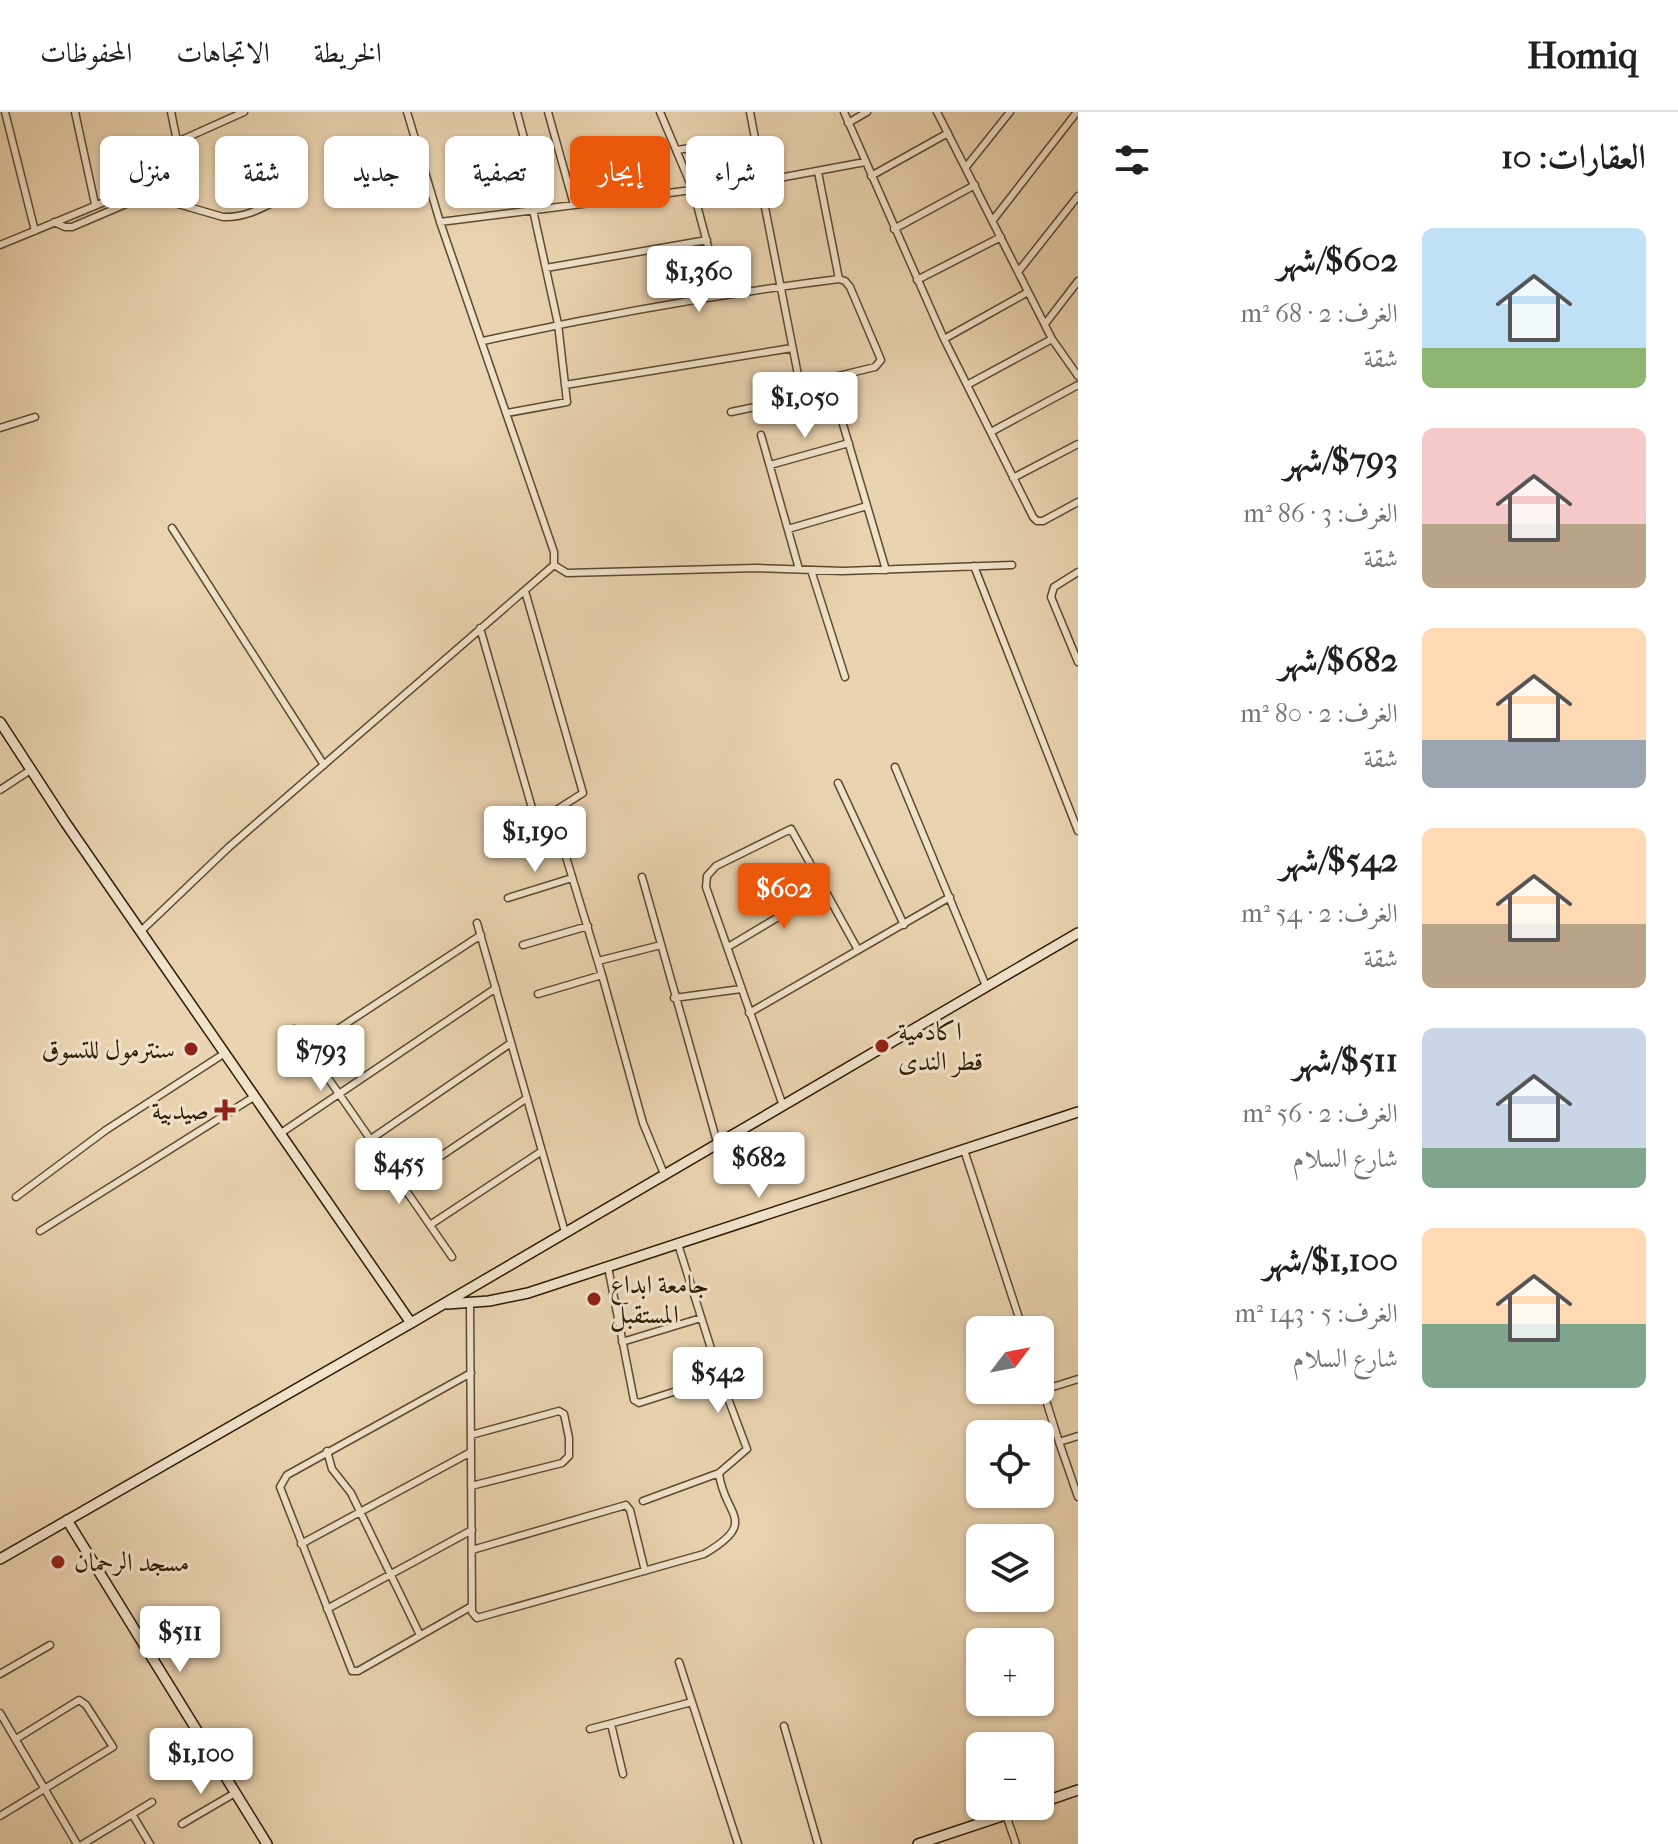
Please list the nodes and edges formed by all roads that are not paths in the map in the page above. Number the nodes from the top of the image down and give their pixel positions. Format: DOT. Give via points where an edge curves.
graph roads {
  1 [pos="5,112"];
  2 [pos="75,112"];
  3 [pos="171,112"];
  4 [pos="244,112"];
  5 [pos="407,112"];
  6 [pos="517,112"];
  7 [pos="548,112"];
  8 [pos="660,112"];
  9 [pos="750,112"];
  10 [pos="844,112"];
  11 [pos="867,112"];
  12 [pos="938,112"];
  13 [pos="1010,112"];
  14 [pos="1077,112"];
  15 [pos="231,114"];
  16 [pos="848,123"];
  17 [pos="10,130"];
  18 [pos="0,133"];
  19 [pos="948,133"];
  20 [pos="176,136"];
  21 [pos="189,136"];
  22 [pos="754,136"];
  23 [pos="686,149"];
  24 [pos="676,150"];
  25 [pos="865,162"];
  26 [pos="966,167"];
  27 [pos="818,172"];
  28 [pos="686,174"];
  29 [pos="871,176"];
  30 [pos="784,178"];
  31 [pos="975,185"];
  32 [pos="570,191"];
  33 [pos="1078,196"];
  34 [pos="100,202"];
  35 [pos="95,204"];
  36 [pos="570,206"];
  37 [pos="261,208"];
  38 [pos="698,208"];
  39 [pos="765,208"];
  40 [pos="543,209"];
  41 [pos="533,210"];
  42 [pos="993,220"];
  43 [pos="54,222"];
  44 [pos="440,222"];
  45 [pos="894,229"];
  46 [pos="35,231"];
  47 [pos="1001,237"];
  48 [pos="707,240"];
  49 [pos="0,245"];
  50 [pos="546,268"];
  51 [pos="1018,272"];
  52 [pos="839,279"];
  53 [pos="917,280"];
  54 [pos="1078,281"];
  55 [pos="782,286"];
  56 [pos="1028,292"];
  57 [pos="721,295"];
  58 [pos="558,324"];
  59 [pos="1045,324"];
  60 [pos="944,339"];
  61 [pos="1052,339"];
  62 [pos="483,341"];
  63 [pos="792,348"];
  64 [pos="1077,371"];
  65 [pos="801,383"];
  66 [pos="565,385"];
  67 [pos="967,385"];
  68 [pos="1078,385"];
  69 [pos="731,412"];
  70 [pos="507,413"];
  71 [pos="35,417"];
  72 [pos="842,421"];
  73 [pos="0,428"];
  74 [pos="991,432"];
  75 [pos="761,435"];
  76 [pos="849,443"];
  77 [pos="1078,444"];
  78 [pos="770,465"];
  79 [pos="1013,478"];
  80 [pos="1076,505"];
  81 [pos="867,506"];
  82 [pos="172,528"];
  83 [pos="788,529"];
  84 [pos="554,565"];
  85 [pos="1012,565"];
  86 [pos="974,566"];
  87 [pos="799,569"];
  88 [pos="811,570"];
  89 [pos="886,570"];
  90 [pos="1078,572"];
  91 [pos="525,591"];
  92 [pos="480,628"];
  93 [pos="1078,662"];
  94 [pos="845,677"];
  95 [pos="0,722"];
  96 [pos="324,765"];
  97 [pos="895,767"];
  98 [pos="32,769"];
  99 [pos="838,783"];
  100 [pos="0,790"];
  101 [pos="536,822"];
  102 [pos="1078,831"];
  103 [pos="517,835"];
  104 [pos="566,857"];
  105 [pos="642,877"];
  106 [pos="572,878"];
  107 [pos="825,889"];
  108 [pos="950,897"];
  109 [pos="508,898"];
  110 [pos="477,923"];
  111 [pos="904,925"];
  112 [pos="588,926"];
  113 [pos="141,931"];
  114 [pos="1078,933"];
  115 [pos="481,935"];
  116 [pos="523,945"];
  117 [pos="661,945"];
  118 [pos="728,947"];
  119 [pos="858,950"];
  120 [pos="598,961"];
  121 [pos="602,975"];
  122 [pos="986,986"];
  123 [pos="496,988"];
  124 [pos="741,989"];
  125 [pos="538,994"];
  126 [pos="674,998"];
  127 [pos="749,1013"];
  128 [pos="294,1029"];
  129 [pos="511,1043"];
  130 [pos="309,1048"];
  131 [pos="225,1053"];
  132 [pos="340,1094"];
  133 [pos="255,1096"];
  134 [pos="527,1098"];
  135 [pos="782,1103"];
  136 [pos="1078,1112"];
  137 [pos="281,1133"];
  138 [pos="371,1139"];
  139 [pos="717,1142"];
  140 [pos="964,1150"];
  141 [pos="542,1151"];
  142 [pos="664,1174"];
  143 [pos="401,1183"];
  144 [pos="16,1197"];
  145 [pos="430,1225"];
  146 [pos="40,1231"];
  147 [pos="565,1232"];
  148 [pos="678,1244"];
  149 [pos="452,1257"];
  150 [pos="608,1267"];
  151 [pos="470,1303"];
  152 [pos="443,1304"];
  153 [pos="1018,1316"];
  154 [pos="701,1318"];
  155 [pos="411,1323"];
  156 [pos="622,1342"];
  157 [pos="471,1373"];
  158 [pos="720,1377"];
  159 [pos="1078,1379"];
  160 [pos="1054,1387"];
  161 [pos="1047,1404"];
  162 [pos="471,1435"];
  163 [pos="1078,1436"];
  164 [pos="1059,1442"];
  165 [pos="327,1451"];
  166 [pos="471,1452"];
  167 [pos="719,1473"];
  168 [pos="471,1486"];
  169 [pos="1078,1497"];
  170 [pos="643,1501"];
  171 [pos="360,1512"];
  172 [pos="67,1520"];
  173 [pos="472,1530"];
  174 [pos="301,1544"];
  175 [pos="472,1550"];
  176 [pos="0,1559"];
  177 [pos="645,1571"];
  178 [pos="391,1574"];
  179 [pos="472,1606"];
  180 [pos="327,1609"];
  181 [pos="420,1635"];
  182 [pos="50,1645"];
  183 [pos="679,1662"];
  184 [pos="0,1674"];
  185 [pos="692,1702"];
  186 [pos="0,1713"];
  187 [pos="611,1724"];
  188 [pos="784,1726"];
  189 [pos="10,1729"];
  190 [pos="590,1729"];
  191 [pos="0,1735"];
  192 [pos="16,1739"];
  193 [pos="623,1774"];
  194 [pos="46,1789"];
  195 [pos="1078,1790"];
  196 [pos="235,1793"];
  197 [pos="1054,1798"];
  198 [pos="152,1802"];
  199 [pos="132,1814"];
  200 [pos="0,1816"];
  201 [pos="991,1820"];
  202 [pos="1008,1820"];
  203 [pos="182,1824"];
  204 [pos="262,1842"];
  205 [pos="80,1844"];
  206 [pos="150,1844"];
  207 [pos="738,1844"];
  208 [pos="818,1844"];
  209 [pos="918,1844"];
  210 [pos="1016,1844"];
  1 -- 17 [label="street"];
  2 -- 35 [label="street"];
  3 -- 20 [label="street"];
  4 -- 15 [label="street"];
  5 -- 44 [label="street"];
  6 -- 40 [label="street"];
  7 -- 32 [label="street"];
  8 -- 24 [label="street"];
  9 -- 22 [label="street"];
  10 -- 16 [label="street"];
  11 -- 16 [label="street"];
  12 -- 19 [label="street"];
  13 -- 26 [label="street"];
  14 -- 42 [label="street"];
  15 -- 21 [label="street"];
  16 -- 25 [label="street"];
  17 -- 18 [label="street"];
  17 -- 46 [label="street"];
  19 -- 26 [label="street"];
  19 -- 29 [label="street"];
  23 -- 24 [label="street"];
  24 -- 28 [label="street"];
  25 -- 27 [label="street"];
  25 -- 29 [label="street"];
  26 -- 31 [label="street"];
  27 -- 30 [label="street"];
  27 -- 52 [label="street"];
  29 -- 45 [label="street"];
  31 -- 42 [label="street"];
  31 -- 45 [label="street"];
  33 -- 51 [label="street"];
  34 -- 35 [label="street"];
  35 -- 43 [label="street"];
  36 -- 40 [label="street"];
  37 -- 43 [label="street" via="245,216 223,217 147,195 72,227"];
  38 -- 48 [label="street"];
  39 -- 55 [label="street"];
  40 -- 41 [label="street"];
  41 -- 44 [label="street"];
  41 -- 50 [label="street"];
  42 -- 47 [label="street"];
  43 -- 46 [label="street"];
  44 -- 62 [label="street"];
  45 -- 53 [label="street"];
  46 -- 49 [label="street"];
  47 -- 51 [label="street"];
  47 -- 53 [label="street"];
  48 -- 50 [label="street"];
  48 -- 57 [label="street"];
  50 -- 58 [label="street"];
  51 -- 56 [label="street"];
  52 -- 55 [label="street"];
  52 -- 65 [label="street" via="850,287 881,360 875,367"];
  53 -- 60 [label="street"];
  54 -- 59 [label="street"];
  55 -- 57 [label="street"];
  55 -- 63 [label="street"];
  56 -- 59 [label="street"];
  56 -- 60 [label="street"];
  57 -- 58 [label="street"];
  58 -- 62 [label="street"];
  58 -- 66 [label="street"];
  59 -- 61 [label="street"];
  60 -- 67 [label="street"];
  61 -- 64 [label="street"];
  61 -- 67 [label="street"];
  62 -- 70 [label="street"];
  63 -- 65 [label="street"];
  63 -- 66 [label="street"];
  65 -- 69 [label="street" via="793,399"];
  66 -- 70 [label="street" via="566,403"];
  67 -- 74 [label="street"];
  68 -- 74 [label="street"];
  70 -- 84 [label="street"];
  71 -- 73 [label="street"];
  72 -- 76 [label="street"];
  74 -- 79 [label="street"];
  75 -- 78 [label="street"];
  76 -- 78 [label="street"];
  76 -- 81 [label="street"];
  77 -- 79 [label="street"];
  78 -- 83 [label="street"];
  79 -- 80 [label="street" via="1037,521"];
  81 -- 83 [label="street"];
  81 -- 89 [label="street"];
  82 -- 96 [label="street"];
  83 -- 87 [label="street"];
  84 -- 87 [label="street" via="567,573"];
  84 -- 91 [label="street"];
  85 -- 86 [label="street"];
  86 -- 89 [label="street"];
  86 -- 102 [label="street"];
  87 -- 88 [label="street"];
  88 -- 89 [label="street"];
  88 -- 94 [label="street"];
  90 -- 93 [label="street" via="1054,587 1051,597"];
  91 -- 92 [label="street"];
  91 -- 101 [label="street" via="583,789"];
  92 -- 96 [label="street"];
  92 -- 101 [label="street"];
  95 -- 98 [label="main road"];
  96 -- 113 [label="street"];
  97 -- 108 [label="street"];
  98 -- 100 [label="street"];
  98 -- 113 [label="main road"];
  99 -- 111 [label="street"];
  101 -- 103 [label="street"];
  104 -- 106 [label="street"];
  105 -- 117 [label="street"];
  106 -- 109 [label="street"];
  106 -- 112 [label="street"];
  107 -- 118 [label="street"];
  107 -- 118 [label="street" via="791,829 716,866 706,887"];
  107 -- 119 [label="street"];
  108 -- 111 [label="street"];
  108 -- 122 [label="street"];
  110 -- 115 [label="street"];
  111 -- 119 [label="street"];
  112 -- 116 [label="street"];
  112 -- 120 [label="street"];
  113 -- 131 [label="main road"];
  114 -- 122 [label="main road"];
  115 -- 123 [label="street"];
  115 -- 130 [label="street"];
  117 -- 120 [label="street"];
  117 -- 126 [label="street"];
  118 -- 124 [label="street"];
  119 -- 127 [label="street"];
  120 -- 121 [label="street"];
  121 -- 125 [label="street"];
  121 -- 142 [label="street" via="643,1123"];
  122 -- 135 [label="main road"];
  123 -- 129 [label="street"];
  123 -- 132 [label="street"];
  124 -- 126 [label="street"];
  124 -- 127 [label="street"];
  126 -- 139 [label="street"];
  127 -- 135 [label="street"];
  128 -- 130 [label="street"];
  129 -- 134 [label="street"];
  129 -- 138 [label="street"];
  130 -- 132 [label="street"];
  131 -- 133 [label="main road"];
  131 -- 144 [label="street" via="106,1130"];
  132 -- 137 [label="street"];
  132 -- 138 [label="street"];
  133 -- 137 [label="main road"];
  133 -- 146 [label="street"];
  134 -- 141 [label="street"];
  134 -- 143 [label="street"];
  135 -- 139 [label="main road"];
  136 -- 140 [label="main road"];
  137 -- 155 [label="main road"];
  138 -- 143 [label="street"];
  139 -- 142 [label="main road"];
  140 -- 148 [label="main road"];
  140 -- 153 [label="street"];
  141 -- 145 [label="street"];
  141 -- 147 [label="street"];
  142 -- 147 [label="main road"];
  143 -- 145 [label="street"];
  145 -- 149 [label="street"];
  147 -- 152 [label="main road"];
  148 -- 150 [label="main road"];
  148 -- 154 [label="street"];
  150 -- 151 [label="main road" via="515,1296"];
  150 -- 156 [label="street"];
  151 -- 152 [label="main road"];
  151 -- 157 [label="street"];
  152 -- 155 [label="main road"];
  154 -- 156 [label="street"];
  154 -- 158 [label="street"];
  155 -- 172 [label="main road"];
  156 -- 158 [label="street" via="636,1403"];
  157 -- 162 [label="street"];
  157 -- 165 [label="street"];
  158 -- 167 [label="street" via="747,1449"];
  159 -- 160 [label="street"];
  161 -- 164 [label="street"];
  162 -- 166 [label="street"];
  162 -- 168 [label="street" via="559,1411 564,1414 569,1456 562,1463"];
  163 -- 164 [label="street"];
  164 -- 169 [label="street"];
  165 -- 171 [label="street" via="334,1474"];
  165 -- 174 [label="street" via="281,1484"];
  166 -- 168 [label="street"];
  166 -- 171 [label="street"];
  167 -- 170 [label="street"];
  167 -- 177 [label="street" via="735,1515 734,1530 704,1554"];
  168 -- 173 [label="street"];
  171 -- 174 [label="street"];
  171 -- 178 [label="street"];
  172 -- 176 [label="main road"];
  172 -- 196 [label="main road"];
  173 -- 175 [label="street"];
  173 -- 178 [label="street"];
  174 -- 180 [label="street"];
  175 -- 177 [label="street" via="626,1505"];
  175 -- 179 [label="street"];
  177 -- 179 [label="street" via="481,1619 474,1616"];
  178 -- 180 [label="street"];
  178 -- 181 [label="street"];
  179 -- 181 [label="street"];
  180 -- 181 [label="street" via="354,1671"];
  182 -- 184 [label="street"];
  183 -- 185 [label="street"];
  185 -- 187 [label="street"];
  185 -- 207 [label="street"];
  186 -- 189 [label="street"];
  187 -- 190 [label="street"];
  187 -- 193 [label="street"];
  188 -- 208 [label="street"];
  189 -- 191 [label="street"];
  189 -- 192 [label="street"];
  192 -- 194 [label="street"];
  192 -- 194 [label="street" via="79,1700 113,1744 110,1751"];
  194 -- 200 [label="street"];
  194 -- 205 [label="street"];
  195 -- 197 [label="main road"];
  196 -- 203 [label="street"];
  196 -- 204 [label="main road"];
  198 -- 199 [label="street"];
  199 -- 205 [label="street"];
  199 -- 206 [label="street"];
  201 -- 209 [label="main road"];
  202 -- 210 [label="street"];
}
